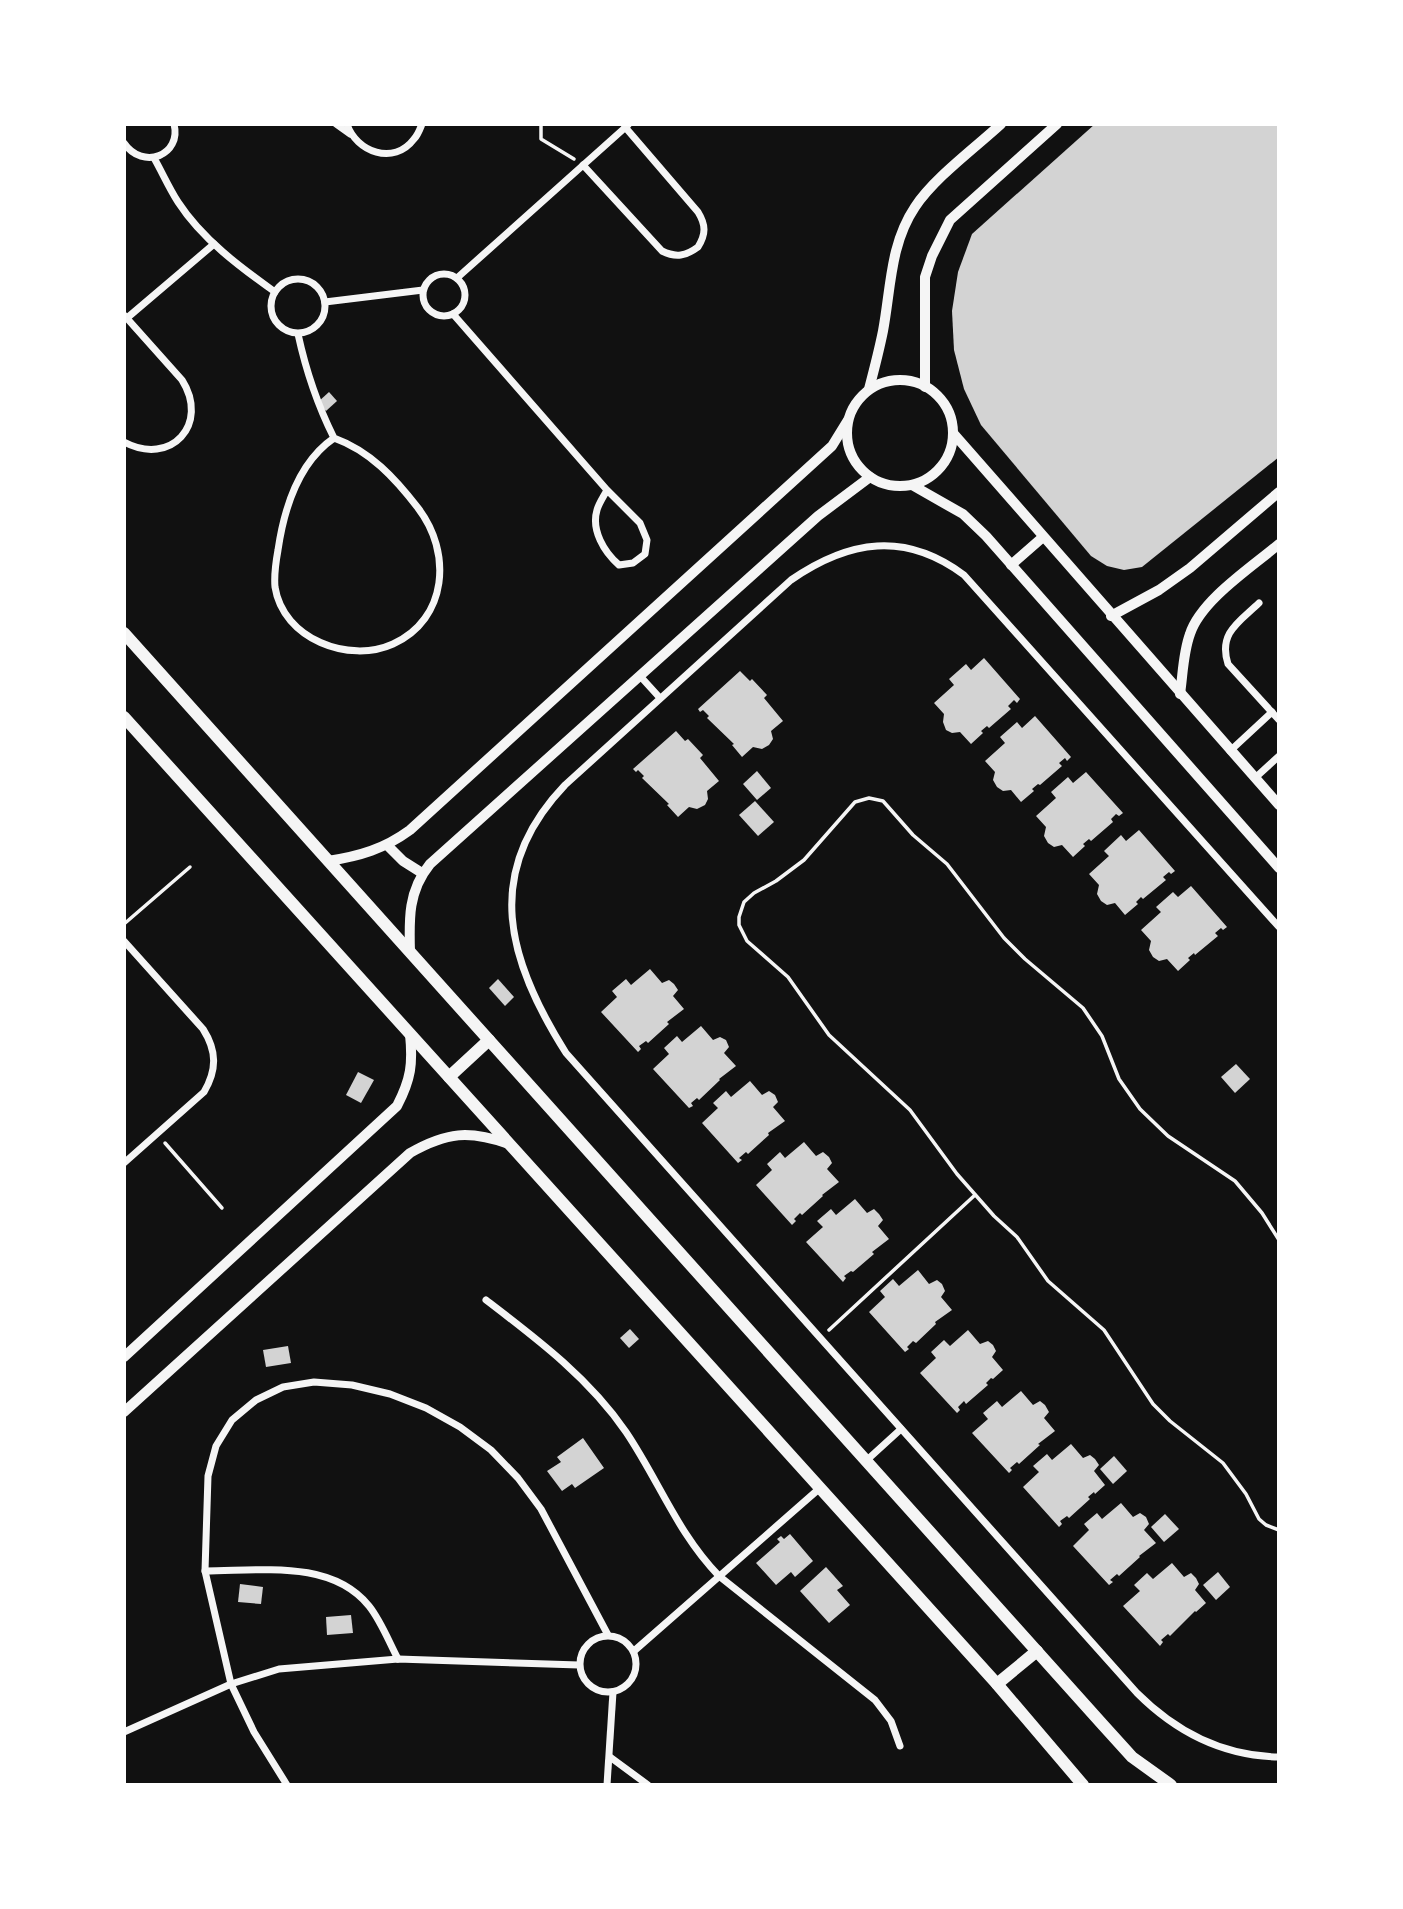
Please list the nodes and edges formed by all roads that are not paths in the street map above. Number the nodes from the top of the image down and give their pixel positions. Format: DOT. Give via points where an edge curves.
graph roads {
  1 [pos="174,124"];
  2 [pos="336,124"];
  3 [pos="346,124"];
  4 [pos="422,124"];
  5 [pos="1001,124"];
  6 [pos="1057,124"];
  7 [pos="627,125"];
  8 [pos="350,134"];
  9 [pos="124,143"];
  10 [pos="154,158"];
  11 [pos="583,164"];
  12 [pos="214,244"];
  13 [pos="457,278"];
  14 [pos="424,290"];
  15 [pos="275,292"];
  16 [pos="325,302"];
  17 [pos="453,314"];
  18 [pos="126,317"];
  19 [pos="298,334"];
  20 [pos="925,387"];
  21 [pos="869,389"];
  22 [pos="848,420"];
  23 [pos="953,433"];
  24 [pos="334,438"];
  25 [pos="124,442"];
  26 [pos="870,477"];
  27 [pos="912,485"];
  28 [pos="607,490"];
  29 [pos="1279,492"];
  30 [pos="1043,537"];
  31 [pos="1279,544"];
  32 [pos="1011,565"];
  33 [pos="1259,603"];
  34 [pos="1111,616"];
  35 [pos="124,633"];
  36 [pos="640,676"];
  37 [pos="1180,694"];
  38 [pos="660,698"];
  39 [pos="1272,712"];
  40 [pos="124,717"];
  41 [pos="1279,720"];
  42 [pos="1230,751"];
  43 [pos="1279,756"];
  44 [pos="1255,778"];
  45 [pos="1279,805"];
  46 [pos="387,845"];
  47 [pos="328,861"];
  48 [pos="1279,868"];
  49 [pos="422,873"];
  50 [pos="1279,927"];
  51 [pos="124,941"];
  52 [pos="410,952"];
  53 [pos="411,1034"];
  54 [pos="489,1040"];
  55 [pos="449,1077"];
  56 [pos="509,1144"];
  57 [pos="124,1163"];
  58 [pos="486,1300"];
  59 [pos="124,1357"];
  60 [pos="124,1412"];
  61 [pos="901,1429"];
  62 [pos="867,1460"];
  63 [pos="820,1488"];
  64 [pos="205,1571"];
  65 [pos="719,1576"];
  66 [pos="608,1635"];
  67 [pos="634,1651"];
  68 [pos="1037,1651"];
  69 [pos="398,1659"];
  70 [pos="579,1665"];
  71 [pos="231,1684"];
  72 [pos="997,1684"];
  73 [pos="613,1692"];
  74 [pos="124,1732"];
  75 [pos="900,1746"];
  76 [pos="610,1757"];
  77 [pos="1279,1757"];
  78 [pos="287,1785"];
  79 [pos="607,1785"];
  80 [pos="648,1785"];
  81 [pos="1083,1785"];
  82 [pos="1171,1785"];
  1 -- 10 [label="street" via="173,143"];
  2 -- 8 [label="street"];
  3 -- 8 [label="street"];
  4 -- 8 [label="street" via="414,141 398,152 380,154 363,148"];
  5 -- 21 [label="street" via="932,187 905,224 897,244"];
  6 -- 20 [label="street" via="950,220 925,277"];
  7 -- 11 [label="street"];
  7 -- 11 [label="street" via="703,220 705,229 698,247 681,256 662,251"];
  9 -- 10 [label="street" via="141,158"];
  10 -- 12 [label="street" via="178,203"];
  11 -- 13 [label="street"];
  12 -- 15 [label="street"];
  12 -- 18 [label="street"];
  13 -- 14 [label="street" via="437,275"];
  13 -- 17 [label="street" via="465,297"];
  14 -- 16 [label="street"];
  14 -- 17 [label="street" via="425,303 433,313"];
  15 -- 16 [label="street" via="289,280 308,281"];
  15 -- 19 [label="street" via="274,320"];
  16 -- 19 [label="street" via="316,327"];
  17 -- 28 [label="street"];
  18 -- 25 [label="street" via="182,380 192,405 186,432 164,449 137,449"];
  19 -- 24 [label="street" via="318,405"];
  20 -- 21 [label="street" via="906,381"];
  20 -- 23 [label="street" via="946,406"];
  21 -- 22 [label="street"];
  22 -- 26 [label="street" via="847,442 855,462"];
  22 -- 46 [label="street" via="832,446 410,830"];
  23 -- 27 [label="street" via="942,467 929,479"];
  23 -- 30 [label="street"];
  24 -- 24 [label="street" via="308,462 286,513 275,587 283,610 319,643 368,651 404,637 431,610 440,587 441,562 435,538 409,496 374,458"];
  26 -- 27 [label="street" via="897,487"];
  26 -- 36 [label="street" via="818,516"];
  27 -- 32 [label="street" via="963,514"];
  28 -- 28 [label="street" via="597,510 600,541 619,565 633,563 645,554 647,540 640,523"];
  29 -- 34 [label="street" via="1190,568"];
  30 -- 32 [label="street"];
  30 -- 34 [label="street"];
  31 -- 37 [label="street" via="1198,617 1190,632"];
  32 -- 48 [label="street"];
  33 -- 39 [label="street" via="1230,630 1224,653 1228,664"];
  34 -- 37 [label="street"];
  35 -- 47 [label="main road"];
  36 -- 38 [label="street"];
  36 -- 49 [label="street"];
  37 -- 42 [label="street"];
  38 -- 50 [label="street" via="791,580 817,563 845,551 878,545 932,555 978,589"];
  38 -- 61 [label="street" via="565,785 528,835 512,896 519,960 566,1054"];
  39 -- 41 [label="street"];
  39 -- 42 [label="street"];
  40 -- 53 [label="main road"];
  42 -- 44 [label="street"];
  43 -- 44 [label="street"];
  44 -- 45 [label="street"];
  46 -- 47 [label="street" via="365,855"];
  46 -- 49 [label="street"];
  47 -- 52 [label="main road"];
  49 -- 52 [label="street" via="411,901"];
  51 -- 57 [label="street" via="203,1029 211,1041 215,1067 204,1091"];
  52 -- 54 [label="main road"];
  53 -- 55 [label="main road"];
  53 -- 59 [label="street" via="408,1084 397,1106"];
  54 -- 55 [label="main road"];
  54 -- 62 [label="main road"];
  55 -- 56 [label="main road"];
  56 -- 60 [label="street" via="484,1135 458,1134 433,1140 410,1153"];
  56 -- 63 [label="main road"];
  58 -- 65 [label="street" via="551,1350 601,1401 644,1459 688,1541"];
  61 -- 62 [label="street"];
  61 -- 77 [label="street" via="1152,1708 1203,1741 1244,1754"];
  62 -- 68 [label="main road"];
  63 -- 65 [label="street"];
  63 -- 72 [label="main road"];
  64 -- 66 [label="street" via="208,1476 216,1446 232,1420 256,1400 283,1387 314,1381 352,1385 426,1408 491,1450 541,1508"];
  64 -- 69 [label="street" via="315,1573 336,1580 371,1608"];
  64 -- 71 [label="street"];
  65 -- 67 [label="street"];
  65 -- 75 [label="street" via="875,1700 891,1721"];
  66 -- 67 [label="street" via="624,1640"];
  66 -- 70 [label="street" via="584,1647"];
  67 -- 73 [label="street" via="634,1677"];
  68 -- 72 [label="main road"];
  68 -- 82 [label="main road" via="1132,1757"];
  69 -- 70 [label="street"];
  69 -- 71 [label="street" via="279,1669"];
  70 -- 73 [label="street" via="590,1686"];
  71 -- 74 [label="street"];
  71 -- 78 [label="street"];
  72 -- 81 [label="main road"];
  73 -- 76 [label="street"];
  76 -- 79 [label="street"];
  76 -- 80 [label="street"];
}
